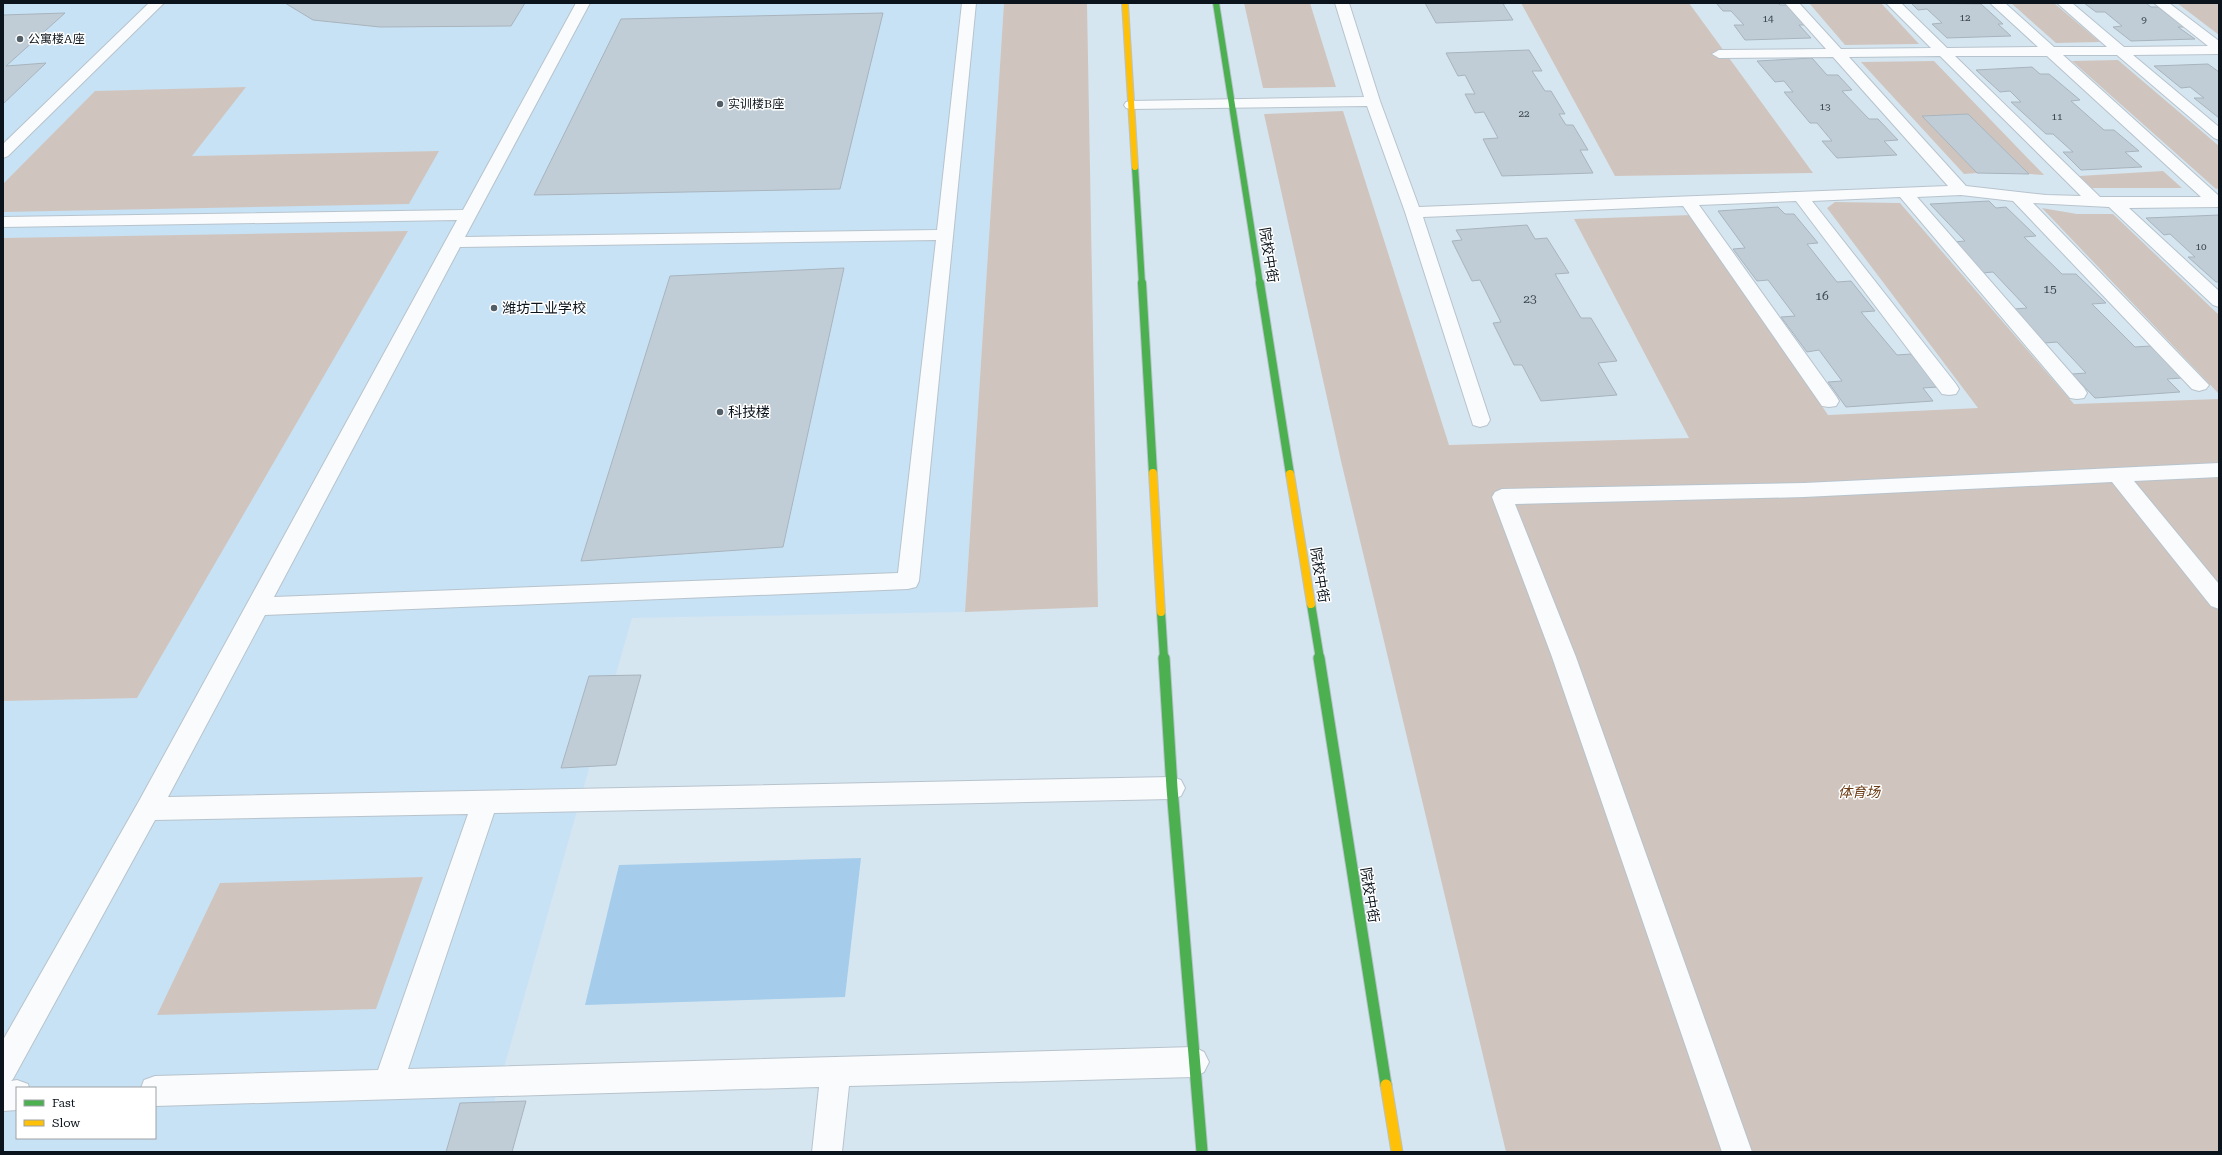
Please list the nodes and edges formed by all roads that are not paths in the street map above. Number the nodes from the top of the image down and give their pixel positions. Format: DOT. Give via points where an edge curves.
graph roads {
  1 [pos="157,3"];
  2 [pos="583,3"];
  3 [pos="969,3"];
  4 [pos="1125,3"];
  5 [pos="1216,3"];
  6 [pos="1342,3"];
  7 [pos="1792,3"];
  8 [pos="1893,3"];
  9 [pos="1997,3"];
  10 [pos="2064,3"];
  11 [pos="2161,3"];
  12 [pos="2219,49"];
  13 [pos="2051,51"];
  14 [pos="2120,51"];
  15 [pos="1942,52"];
  16 [pos="1836,53"];
  17 [pos="1719,54"];
  18 [pos="1373,101"];
  19 [pos="1231,104"];
  20 [pos="1131,105"];
  21 [pos="2219,135"];
  22 [pos="3,153"];
  23 [pos="1961,190"];
  24 [pos="1904,192"];
  25 [pos="1800,196"];
  26 [pos="2018,197"];
  27 [pos="1688,201"];
  28 [pos="2095,202"];
  29 [pos="2113,202"];
  30 [pos="2217,202"];
  31 [pos="1413,212"];
  32 [pos="470,215"];
  33 [pos="3,222"];
  34 [pos="944,235"];
  35 [pos="455,242"];
  36 [pos="2219,302"];
  37 [pos="2198,385"];
  38 [pos="1949,389"];
  39 [pos="2077,393"];
  40 [pos="1829,401"];
  41 [pos="1480,420"];
  42 [pos="2219,470"];
  43 [pos="2117,474"];
  44 [pos="2219,600"];
  45 [pos="258,606"];
  46 [pos="1172,788"];
  47 [pos="485,802"];
  48 [pos="148,809"];
  49 [pos="1194,1062"];
  50 [pos="3,1069"];
  51 [pos="836,1072"];
  52 [pos="388,1085"];
  53 [pos="156,1091"];
  54 [pos="16,1095"];
  55 [pos="3,1096"];
  56 [pos="827,1152"];
  57 [pos="1202,1152"];
  58 [pos="1397,1152"];
  59 [pos="1737,1152"];
  1 -- 22 [label="lane"];
  2 -- 32 [label="lane"];
  3 -- 34 [label="lane"];
  4 -- 20 [label="main road"];
  5 -- 19 [label="main road, 院校中街"];
  6 -- 18 [label="lane"];
  7 -- 16 [label="lane"];
  8 -- 15 [label="lane"];
  9 -- 13 [label="lane"];
  10 -- 14 [label="lane"];
  11 -- 12 [label="lane"];
  12 -- 14 [label="lane"];
  13 -- 14 [label="lane"];
  13 -- 15 [label="lane"];
  13 -- 30 [label="lane"];
  14 -- 21 [label="lane"];
  15 -- 16 [label="lane"];
  15 -- 28 [label="lane"];
  16 -- 17 [label="lane"];
  16 -- 23 [label="lane"];
  18 -- 19 [label="lane"];
  18 -- 31 [label="lane"];
  19 -- 20 [label="lane"];
  19 -- 58 [label="main road, 院校中街"];
  20 -- 46 [label="main road"];
  23 -- 24 [label="lane"];
  23 -- 26 [label="lane"];
  24 -- 25 [label="lane"];
  24 -- 39 [label="lane"];
  25 -- 27 [label="lane"];
  25 -- 38 [label="lane"];
  26 -- 28 [label="lane"];
  26 -- 37 [label="lane"];
  27 -- 31 [label="lane"];
  27 -- 40 [label="lane"];
  28 -- 29 [label="lane"];
  29 -- 30 [label="lane"];
  29 -- 36 [label="lane"];
  31 -- 41 [label="lane"];
  32 -- 33 [label="lane"];
  32 -- 35 [label="lane"];
  34 -- 35 [label="lane"];
  34 -- 45 [label="lane" via="908,581"];
  35 -- 45 [label="lane"];
  42 -- 43 [label="lane"];
  43 -- 44 [label="lane"];
  43 -- 59 [label="lane" via="1804,490 1502,497 1566,664"];
  45 -- 48 [label="lane"];
  46 -- 47 [label="lane"];
  46 -- 49 [label="main road"];
  47 -- 48 [label="lane"];
  47 -- 52 [label="lane"];
  48 -- 50 [label="lane"];
  49 -- 51 [label="lane"];
  49 -- 57 [label="main road"];
  51 -- 52 [label="lane"];
  51 -- 56 [label="lane"];
  52 -- 53 [label="lane"];
  54 -- 55 [label="lane"];
}
